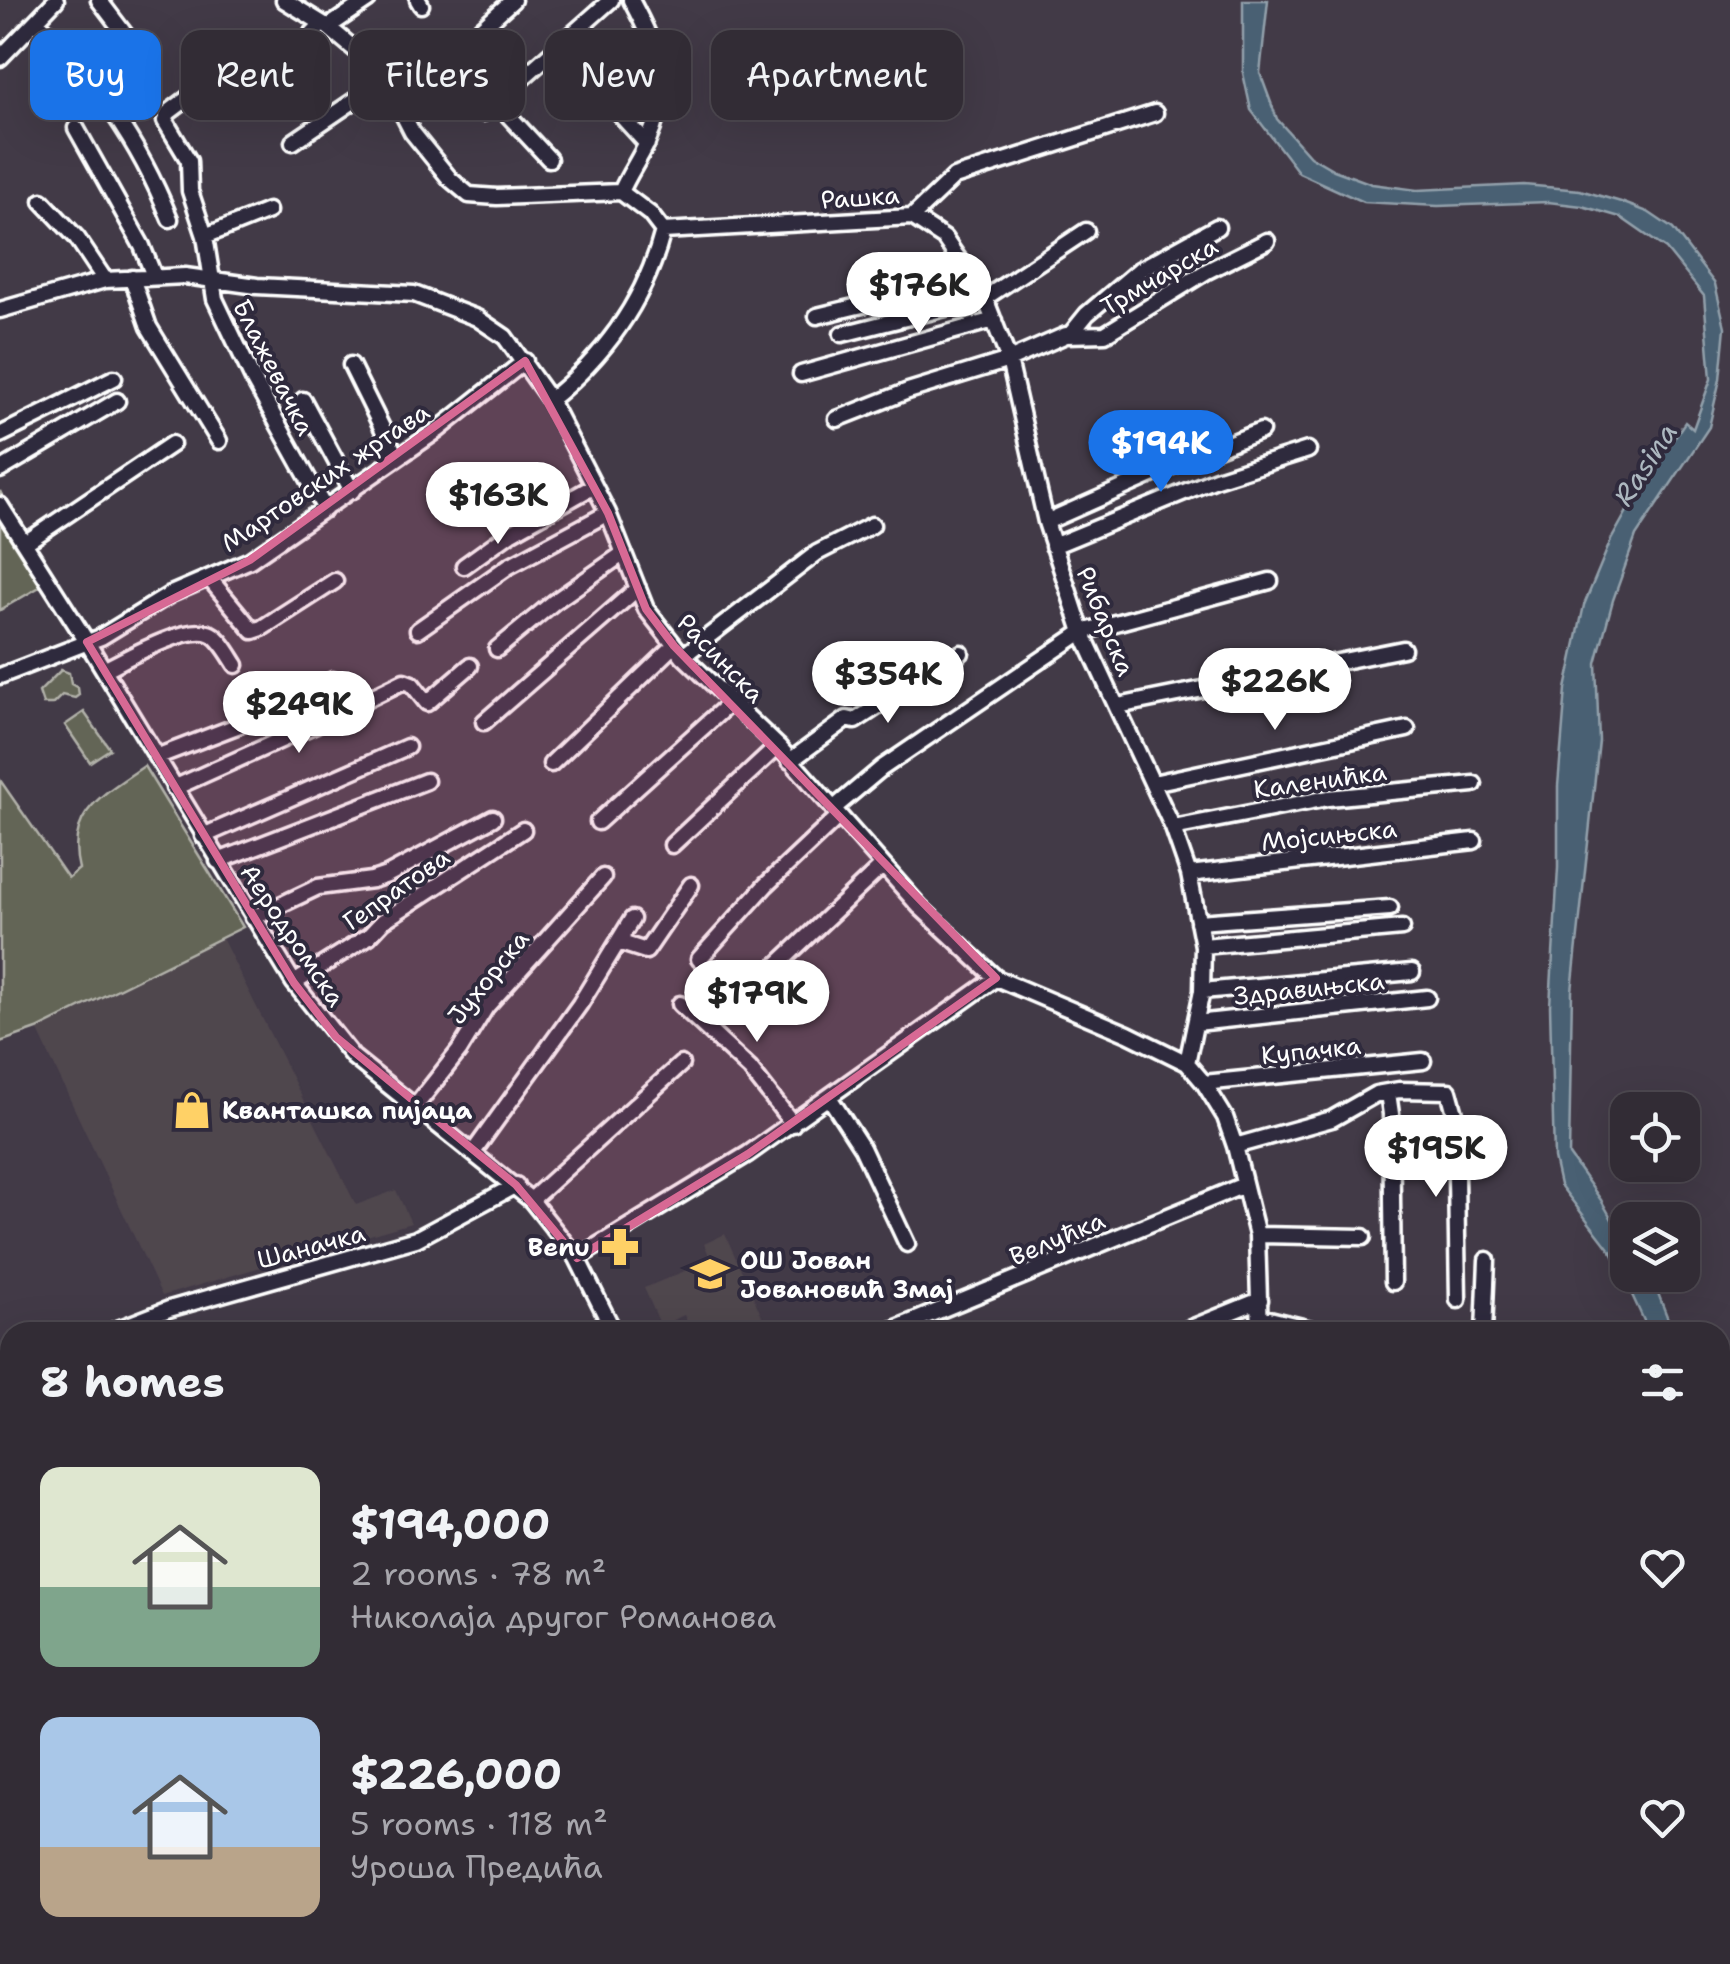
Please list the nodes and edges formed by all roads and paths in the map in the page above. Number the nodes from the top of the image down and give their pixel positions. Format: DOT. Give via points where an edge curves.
graph roads {
  1 [pos="56,0"];
  2 [pos="99,0"];
  3 [pos="284,0"];
  4 [pos="368,0"];
  5 [pos="513,0"];
  6 [pos="610,0"];
  7 [pos="631,0"];
  8 [pos="38,22"];
  9 [pos="325,26"];
  10 [pos="122,30"];
  11 [pos="320,30"];
  12 [pos="480,30"];
  13 [pos="577,30"];
  14 [pos="350,46"];
  15 [pos="0,58"];
  16 [pos="545,59"];
  17 [pos="525,77"];
  18 [pos="181,103"];
  19 [pos="350,103"];
  20 [pos="1155,114"];
  21 [pos="407,120"];
  22 [pos="513,120"];
  23 [pos="625,120"];
  24 [pos="76,128"];
  25 [pos="292,142"];
  26 [pos="647,144"];
  27 [pos="549,159"];
  28 [pos="621,192"];
  29 [pos="42,201"];
  30 [pos="268,212"];
  31 [pos="912,217"];
  32 [pos="170,219"];
  33 [pos="1217,227"];
  34 [pos="663,231"];
  35 [pos="1086,231"];
  36 [pos="205,236"];
  37 [pos="1267,240"];
  38 [pos="154,276"];
  39 [pos="132,278"];
  40 [pos="211,278"];
  41 [pos="972,278"];
  42 [pos="106,280"];
  43 [pos="985,298"];
  44 [pos="0,310"];
  45 [pos="817,316"];
  46 [pos="994,320"];
  47 [pos="842,334"];
  48 [pos="1070,335"];
  49 [pos="1009,360"];
  50 [pos="525,361"];
  51 [pos="351,366"];
  52 [pos="801,374"];
  53 [pos="114,378"];
  54 [pos="303,400"];
  55 [pos="550,400"];
  56 [pos="117,401"];
  57 [pos="837,418"];
  58 [pos="1262,431"];
  59 [pos="0,434"];
  60 [pos="220,441"];
  61 [pos="172,444"];
  62 [pos="1308,450"];
  63 [pos="397,458"];
  64 [pos="0,470"];
  65 [pos="594,486"];
  66 [pos="352,491"];
  67 [pos="0,504"];
  68 [pos="325,509"];
  69 [pos="608,513"];
  70 [pos="1046,522"];
  71 [pos="872,524"];
  72 [pos="25,543"];
  73 [pos="1053,546"];
  74 [pos="624,553"];
  75 [pos="464,566"];
  76 [pos="210,578"];
  77 [pos="334,580"];
  78 [pos="1270,581"];
  79 [pos="638,588"];
  80 [pos="418,630"];
  81 [pos="1082,632"];
  82 [pos="87,642"];
  83 [pos="497,649"];
  84 [pos="1403,649"];
  85 [pos="678,651"];
  86 [pos="961,653"];
  87 [pos="236,666"];
  88 [pos="470,666"];
  89 [pos="104,670"];
  90 [pos="0,676"];
  91 [pos="333,680"];
  92 [pos="731,702"];
  93 [pos="1118,706"];
  94 [pos="484,722"];
  95 [pos="1407,729"];
  96 [pos="778,746"];
  97 [pos="408,747"];
  98 [pos="156,758"];
  99 [pos="790,761"];
  100 [pos="551,764"];
  101 [pos="426,782"];
  102 [pos="1152,783"];
  103 [pos="1474,784"];
  104 [pos="174,788"];
  105 [pos="836,813"];
  106 [pos="493,818"];
  107 [pos="598,822"];
  108 [pos="1173,828"];
  109 [pos="523,830"];
  110 [pos="203,836"];
  111 [pos="1474,841"];
  112 [pos="672,845"];
  113 [pos="218,861"];
  114 [pos="881,867"];
  115 [pos="1188,874"];
  116 [pos="603,877"];
  117 [pos="691,886"];
  118 [pos="1390,908"];
  119 [pos="253,918"];
  120 [pos="632,919"];
  121 [pos="1198,922"];
  122 [pos="1402,928"];
  123 [pos="618,942"];
  124 [pos="1202,946"];
  125 [pos="699,959"];
  126 [pos="1412,972"];
  127 [pos="996,978"];
  128 [pos="294,983"];
  129 [pos="1202,992"];
  130 [pos="1427,998"];
  131 [pos="738,1002"];
  132 [pos="680,1004"];
  133 [pos="1196,1023"];
  134 [pos="1423,1061"];
  135 [pos="681,1064"];
  136 [pos="1187,1064"];
  137 [pos="1204,1083"];
  138 [pos="1388,1093"];
  139 [pos="828,1097"];
  140 [pos="414,1108"];
  141 [pos="793,1124"];
  142 [pos="1235,1146"];
  143 [pos="474,1151"];
  144 [pos="516,1185"];
  145 [pos="1244,1185"];
  146 [pos="531,1200"];
  147 [pos="1257,1235"];
  148 [pos="1363,1237"];
  149 [pos="907,1244"];
  150 [pos="577,1258"];
  151 [pos="1487,1260"];
  152 [pos="1393,1282"];
  153 [pos="1260,1300"];
  154 [pos="1458,1300"];
  155 [pos="136,1322"];
  156 [pos="609,1322"];
  157 [pos="911,1322"];
  158 [pos="1206,1322"];
  159 [pos="1260,1322"];
  160 [pos="1484,1322"];
  1 -- 8 [label="street"];
  2 -- 10 [label="street"];
  3 -- 9 [label="street"];
  4 -- 9 [label="street"];
  5 -- 12 [label="street"];
  6 -- 13 [label="street"];
  7 -- 26 [label="street" via="661,70 660,103"];
  8 -- 15 [label="street"];
  8 -- 32 [label="street" via="127,130"];
  9 -- 11 [label="street"];
  9 -- 14 [label="street"];
  16 -- 17 [label="street"];
  18 -- 36 [label="street, Блажевачка" via="164,121 189,161 190,190"];
  19 -- 25 [label="street"];
  20 -- 31 [label="street, Рашка" via="954,177"];
  21 -- 28 [label="street" via="468,195"];
  22 -- 27 [label="street"];
  23 -- 26 [label="street"];
  24 -- 38 [label="street"];
  26 -- 28 [label="street"];
  28 -- 34 [label="street"];
  29 -- 42 [label="street"];
  30 -- 36 [label="street"];
  31 -- 34 [label="street, Рашка"];
  31 -- 41 [label="street, Рибарска" via="944,238"];
  33 -- 48 [label="street, Трмчарска" via="1139,270"];
  34 -- 55 [label="street" via="653,268 603,353"];
  35 -- 43 [label="street"];
  36 -- 40 [label="street, Блажевачка"];
  37 -- 48 [label="street, Трмчарска" via="1105,334"];
  38 -- 39 [label="street, Расинска"];
  38 -- 40 [label="street, Расинска"];
  39 -- 42 [label="street, Расинска"];
  39 -- 60 [label="street" via="149,327"];
  40 -- 50 [label="street, Расинска" via="414,294 477,318"];
  40 -- 68 [label="street, Блажевачка" via="253,380"];
  41 -- 43 [label="street, Рибарска"];
  41 -- 45 [label="street"];
  42 -- 44 [label="street, Расинска"];
  43 -- 46 [label="street, Рибарска"];
  43 -- 47 [label="street"];
  46 -- 49 [label="street, Рибарска"];
  46 -- 52 [label="street"];
  48 -- 49 [label="street, Трмчарска"];
  49 -- 57 [label="street, Трмчарска"];
  49 -- 70 [label="street, Рибарска"];
  50 -- 55 [label="street, Расинска"];
  50 -- 63 [label="street, Мартовских жртава"];
  51 -- 63 [label="street"];
  53 -- 59 [label="street"];
  54 -- 66 [label="street"];
  55 -- 65 [label="street, Расинска"];
  56 -- 64 [label="street"];
  58 -- 70 [label="street"];
  61 -- 72 [label="street"];
  62 -- 73 [label="street" via="1187,490"];
  63 -- 66 [label="street, Мартовских жртава"];
  65 -- 69 [label="street, Расинска"];
  65 -- 75 [label="street"];
  66 -- 68 [label="street, Мартовских жртава"];
  67 -- 72 [label="street, Аеродромска"];
  68 -- 76 [label="street, Мартовских жртава" via="250,560"];
  69 -- 74 [label="street, Расинска"];
  69 -- 80 [label="street" via="509,566"];
  70 -- 73 [label="street, Рибарска"];
  71 -- 85 [label="street" via="817,553"];
  72 -- 82 [label="street, Аеродромска"];
  73 -- 81 [label="street, Рибарска"];
  74 -- 79 [label="street, Расинска"];
  74 -- 83 [label="street"];
  76 -- 77 [label="street" via="252,631"];
  76 -- 82 [label="street, Мартовских жртава"];
  78 -- 81 [label="street"];
  79 -- 85 [label="street, Расинска"];
  79 -- 94 [label="street"];
  81 -- 93 [label="street, Рибарска"];
  81 -- 105 [label="street" via="882,768"];
  82 -- 89 [label="street, Аеродромска"];
  82 -- 90 [label="street, Мартовских жртава"];
  84 -- 93 [label="street"];
  85 -- 92 [label="street, Расинска"];
  85 -- 100 [label="street"];
  86 -- 99 [label="street" via="855,721 847,719"];
  87 -- 89 [label="street" via="203,632"];
  88 -- 104 [label="street" via="427,703 404,681"];
  89 -- 98 [label="street, Аеродромска"];
  91 -- 98 [label="street" via="280,710"];
  92 -- 96 [label="street, Расинска"];
  92 -- 107 [label="street"];
  93 -- 102 [label="street, Рибарска"];
  95 -- 102 [label="street"];
  96 -- 99 [label="street, Расинска"];
  96 -- 112 [label="street"];
  97 -- 110 [label="street"];
  98 -- 104 [label="street, Аеродромска"];
  99 -- 105 [label="street, Расинска"];
  101 -- 113 [label="street"];
  102 -- 108 [label="street, Рибарска"];
  103 -- 108 [label="street, Каленићка" via="1328,798"];
  104 -- 110 [label="street, Аеродромска"];
  105 -- 114 [label="street, Расинска"];
  105 -- 125 [label="street"];
  106 -- 119 [label="street" via="387,875 318,887"];
  108 -- 115 [label="street, Рибарска"];
  109 -- 128 [label="street, Гепратова"];
  110 -- 113 [label="street, Аеродромска"];
  111 -- 115 [label="street, Мојсињска"];
  113 -- 119 [label="street, Аеродромска"];
  114 -- 127 [label="street, Расинска"];
  114 -- 131 [label="street"];
  115 -- 121 [label="street, Рибарска"];
  116 -- 140 [label="street, Јухорска" via="486,1008"];
  117 -- 123 [label="street" via="646,951"];
  118 -- 121 [label="street"];
  119 -- 128 [label="street, Аеродромска"];
  120 -- 123 [label="street"];
  121 -- 124 [label="street, Рибарска"];
  122 -- 124 [label="street"];
  123 -- 143 [label="street"];
  124 -- 129 [label="street, Рибарска"];
  126 -- 129 [label="street"];
  127 -- 136 [label="street, Расинска"];
  127 -- 139 [label="street"];
  128 -- 140 [label="street, Аеродромска" via="352,1057"];
  129 -- 133 [label="street, Рибарска"];
  130 -- 133 [label="street, Здравињска"];
  132 -- 141 [label="street" via="750,1069"];
  133 -- 136 [label="street, Рибарска"];
  134 -- 137 [label="street, Купачка"];
  135 -- 146 [label="street"];
  136 -- 137 [label="street, Расинска"];
  137 -- 142 [label="street, Расинска"];
  138 -- 142 [label="street" via="1332,1119"];
  138 -- 152 [label="street"];
  138 -- 154 [label="street" via="1452,1095"];
  139 -- 141 [label="street"];
  139 -- 149 [label="street" via="862,1148"];
  140 -- 143 [label="street, Аеродромска"];
  141 -- 150 [label="street"];
  142 -- 145 [label="street, Расинска"];
  143 -- 144 [label="street, Аеродромска"];
  144 -- 146 [label="street, Аеродромска"];
  144 -- 155 [label="street, Шаначка" via="416,1239"];
  145 -- 147 [label="street, Расинска"];
  145 -- 157 [label="street, Велућка"];
  146 -- 150 [label="street, Аеродромска"];
  147 -- 148 [label="street"];
  147 -- 153 [label="street, Расинска"];
  150 -- 156 [label="street, Аеродромска"];
  151 -- 160 [label="street"];
  153 -- 158 [label="street"];
  153 -- 159 [label="street, Расинска"];
}
